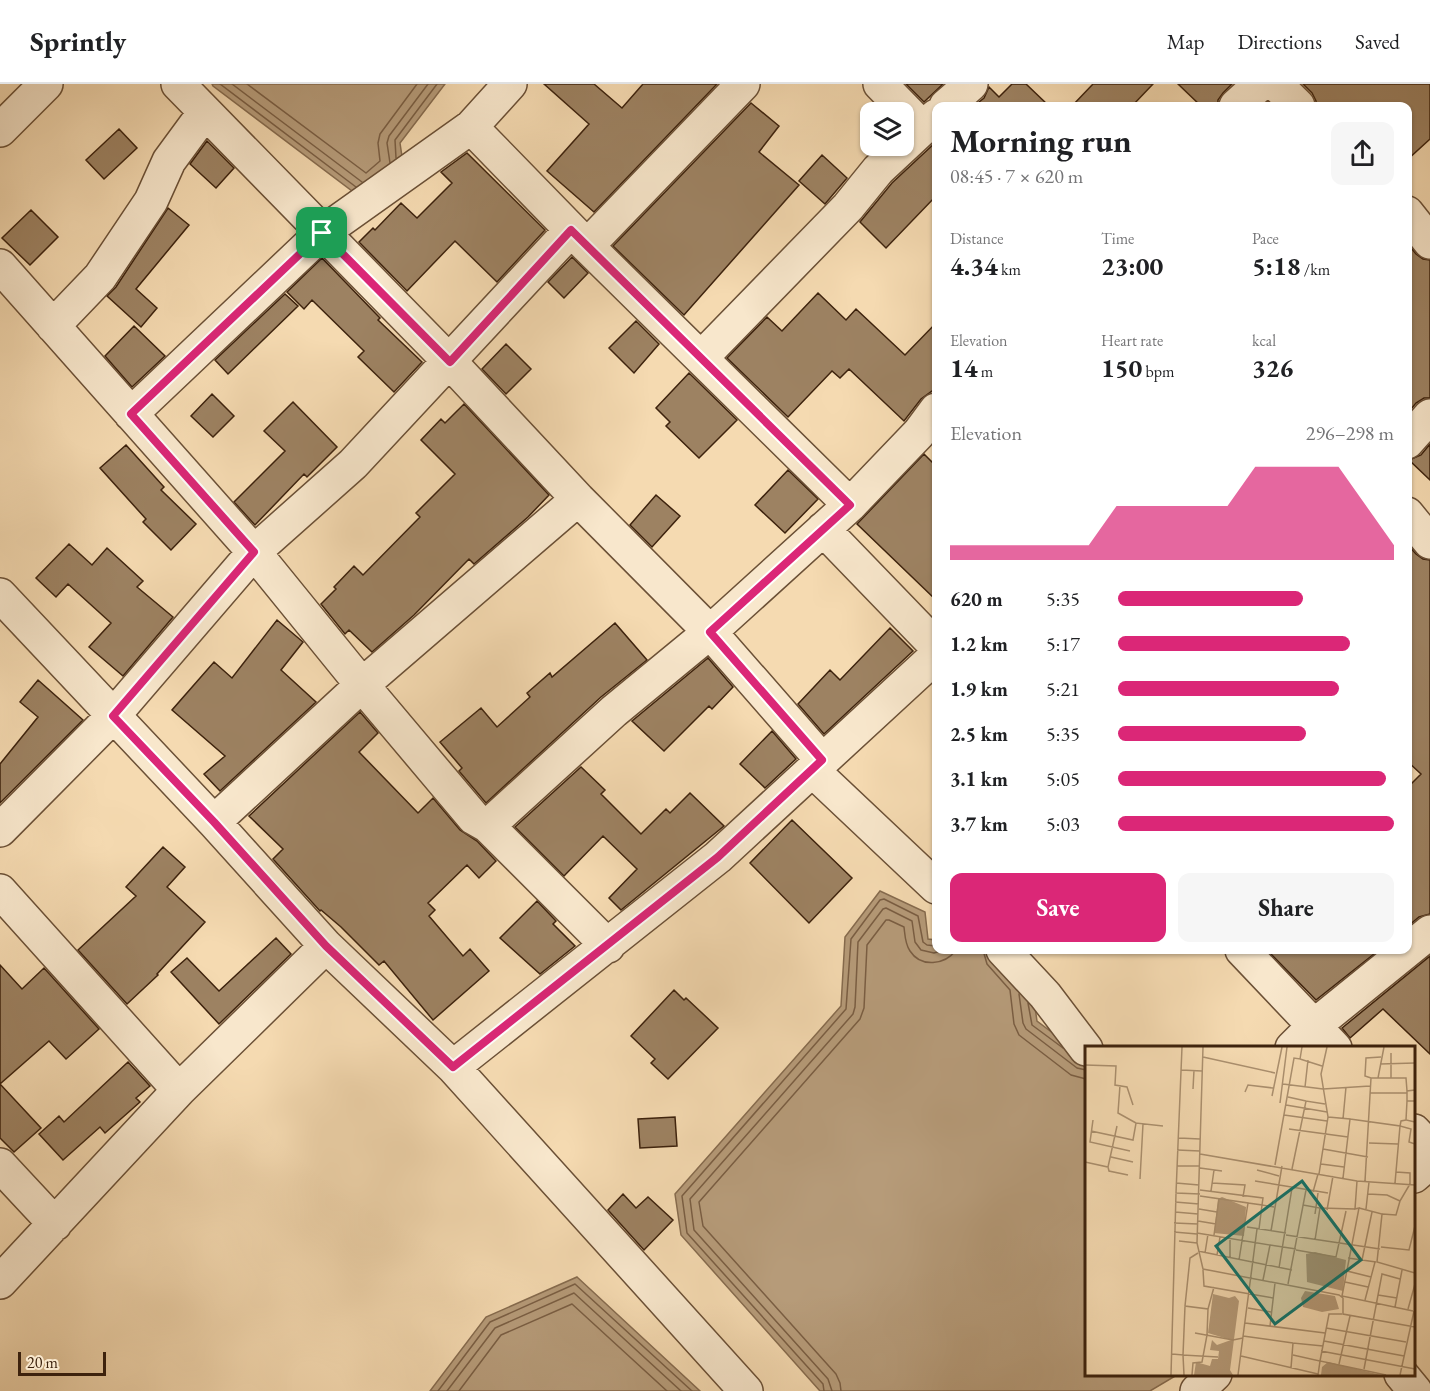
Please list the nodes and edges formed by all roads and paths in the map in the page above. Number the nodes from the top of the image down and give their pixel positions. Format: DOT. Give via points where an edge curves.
graph roads {
  1 [pos="46,84"];
  2 [pos="178,84"];
  3 [pos="510,84"];
  4 [pos="743,84"];
  5 [pos="880,84"];
  6 [pos="971,84"];
  7 [pos="1260,84"];
  8 [pos="1276,84"];
  9 [pos="951,102"];
  10 [pos="1240,102"];
  11 [pos="1294,102"];
  12 [pos="205,112"];
  13 [pos="932,115"];
  14 [pos="932,120"];
  15 [pos="471,127"];
  16 [pos="0,130"];
  17 [pos="1412,219"];
  18 [pos="322,233"];
  19 [pos="579,238"];
  20 [pos="1430,242"];
  21 [pos="0,266"];
  22 [pos="53,326"];
  23 [pos="701,358"];
  24 [pos="450,362"];
  25 [pos="131,414"];
  26 [pos="932,415"];
  27 [pos="1430,416"];
  28 [pos="1412,436"];
  29 [pos="578,499"];
  30 [pos="850,505"];
  31 [pos="1412,520"];
  32 [pos="822,530"];
  33 [pos="1430,542"];
  34 [pos="254,552"];
  35 [pos="0,595"];
  36 [pos="710,632"];
  37 [pos="932,642"];
  38 [pos="932,660"];
  39 [pos="362,685"];
  40 [pos="113,716"];
  41 [pos="817,765"];
  42 [pos="214,822"];
  43 [pos="489,826"];
  44 [pos="0,830"];
  45 [pos="932,883"];
  46 [pos="0,891"];
  47 [pos="326,946"];
  48 [pos="608,946"];
  49 [pos="1007,954"];
  50 [pos="1245,954"];
  51 [pos="1404,954"];
  52 [pos="1314,1040"];
  53 [pos="1085,1048"];
  54 [pos="453,1067"];
  55 [pos="179,1090"];
  56 [pos="1415,1133"];
  57 [pos="1430,1148"];
  58 [pos="1430,1162"];
  59 [pos="0,1165"];
  60 [pos="1415,1174"];
  61 [pos="55,1224"];
  62 [pos="0,1282"];
  63 [pos="1213,1376"];
  64 [pos="1403,1376"];
  65 [pos="747,1391"];
  66 [pos="1197,1391"];
  67 [pos="1415,1391"];
  1 -- 16 [label="street"];
  2 -- 12 [label="street"];
  3 -- 15 [label="street"];
  4 -- 19 [label="street"];
  5 -- 13 [label="street"];
  6 -- 9 [label="street"];
  7 -- 10 [label="street"];
  8 -- 11 [label="street"];
  12 -- 18 [label="street"];
  12 -- 22 [label="street" via="169,161 151,201 100,277"];
  14 -- 23 [label="street" via="878,170 848,207"];
  15 -- 18 [label="street"];
  15 -- 19 [label="street"];
  17 -- 20 [label="street"];
  18 -- 24 [label="street"];
  18 -- 25 [label="street"];
  19 -- 23 [label="street"];
  19 -- 24 [label="street"];
  21 -- 22 [label="street"];
  22 -- 25 [label="street"];
  23 -- 30 [label="street"];
  24 -- 29 [label="street"];
  24 -- 34 [label="street" via="353,464"];
  25 -- 34 [label="street"];
  26 -- 30 [label="street"];
  27 -- 28 [label="street"];
  29 -- 36 [label="street"];
  29 -- 39 [label="street"];
  30 -- 32 [label="street"];
  31 -- 33 [label="street"];
  32 -- 36 [label="street"];
  32 -- 37 [label="street"];
  34 -- 39 [label="street"];
  34 -- 40 [label="street"];
  35 -- 40 [label="street"];
  36 -- 41 [label="street"];
  36 -- 43 [label="street" via="614,711"];
  38 -- 41 [label="street"];
  39 -- 42 [label="street"];
  39 -- 43 [label="street" via="474,818"];
  40 -- 42 [label="street"];
  40 -- 44 [label="street"];
  41 -- 45 [label="street"];
  41 -- 48 [label="street" via="718,857"];
  42 -- 47 [label="street"];
  43 -- 48 [label="street"];
  46 -- 55 [label="street"];
  47 -- 54 [label="street"];
  47 -- 55 [label="street"];
  48 -- 54 [label="street"];
  49 -- 53 [label="street" via="1045,995"];
  50 -- 52 [label="street"];
  51 -- 52 [label="street"];
  54 -- 65 [label="street"];
  55 -- 61 [label="street"];
  56 -- 57 [label="street"];
  58 -- 60 [label="street"];
  59 -- 61 [label="street"];
  61 -- 62 [label="street"];
  63 -- 66 [label="street"];
  64 -- 67 [label="street"];
}
